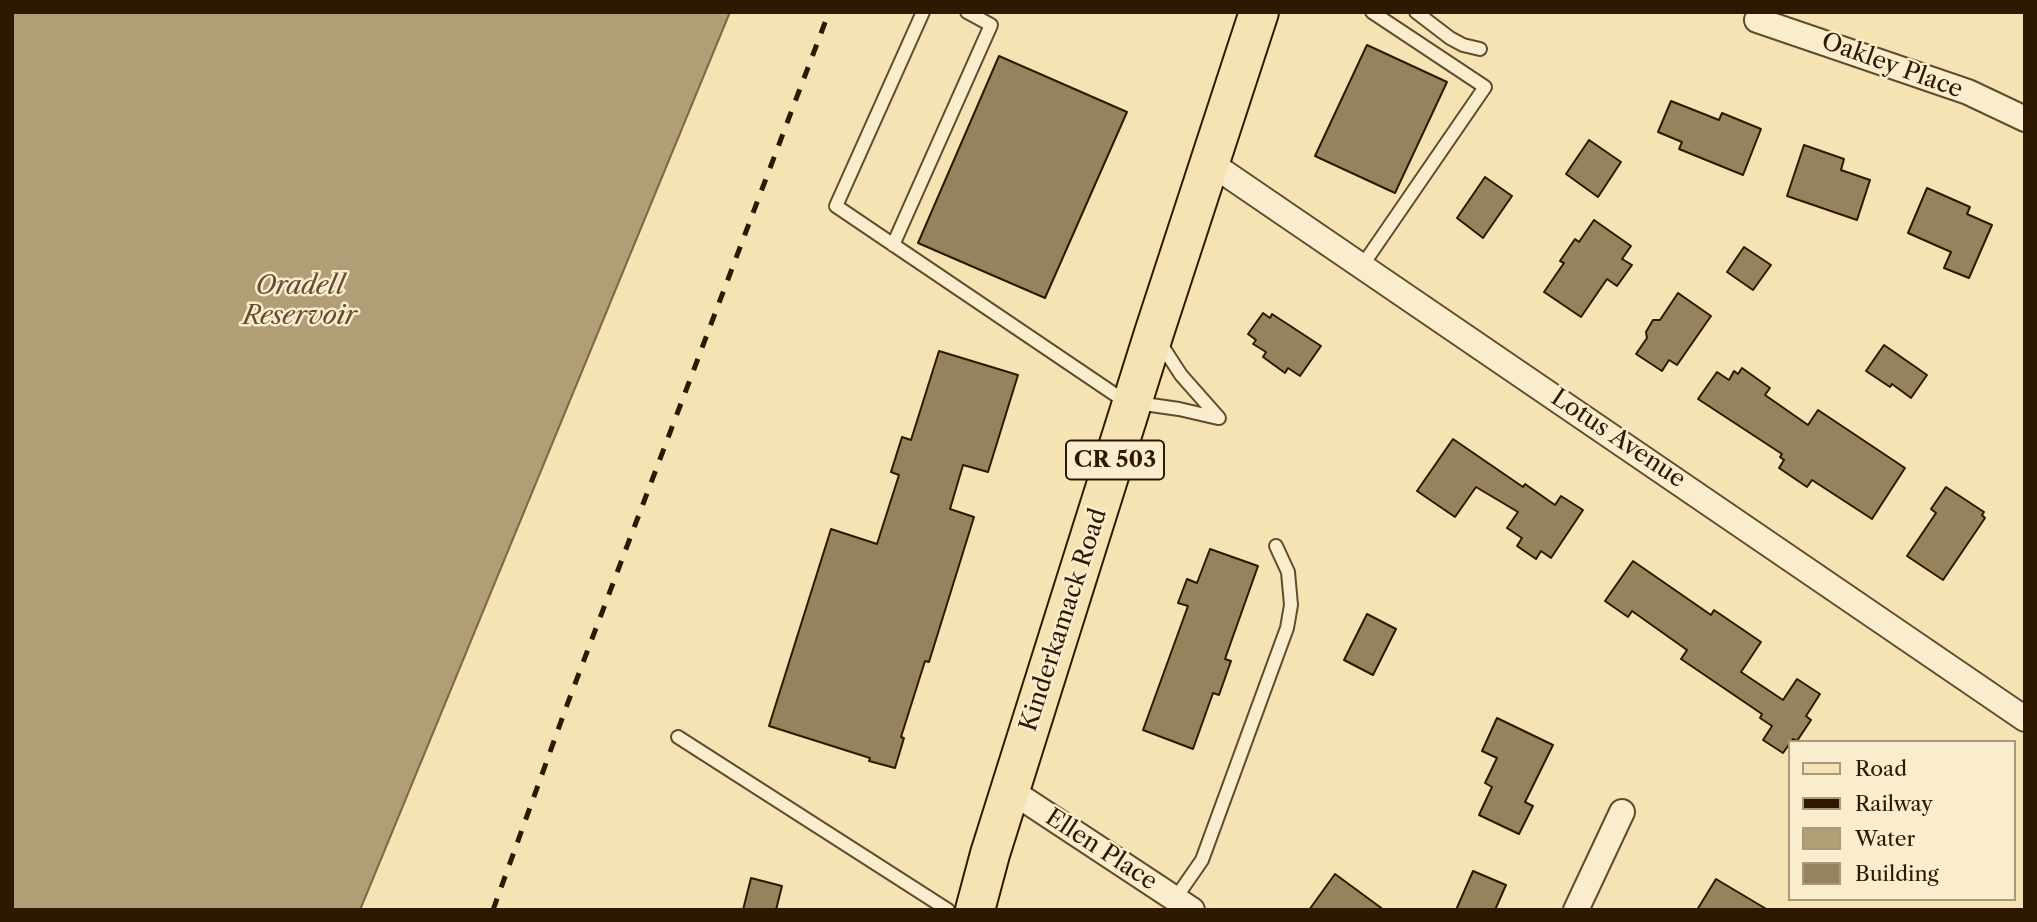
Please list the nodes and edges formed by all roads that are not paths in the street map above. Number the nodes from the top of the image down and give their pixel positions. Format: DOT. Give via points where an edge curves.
graph roads {
  1 [pos="923,12"];
  2 [pos="967,12"];
  3 [pos="1259,12"];
  4 [pos="1372,12"];
  5 [pos="1416,12"];
  6 [pos="1757,20"];
  7 [pos="1480,49"];
  8 [pos="2025,119"];
  9 [pos="1209,162"];
  10 [pos="893,245"];
  11 [pos="1362,266"];
  12 [pos="1154,333"];
  13 [pos="1132,404"];
  14 [pos="1276,546"];
  15 [pos="2025,719"];
  16 [pos="678,737"];
  17 [pos="1010,790"];
  18 [pos="1622,812"];
  19 [pos="1184,904"];
  20 [pos="948,910"];
  21 [pos="975,910"];
  22 [pos="1576,910"];
  1 -- 10 [label="lane" via="836,206"];
  2 -- 10 [label="lane" via="990,25"];
  3 -- 9 [label="main road, Kinderkamack Road / CR 503"];
  4 -- 11 [label="lane" via="1485,87"];
  5 -- 7 [label="lane" via="1450,38"];
  6 -- 8 [label="street, Oakley Place" via="1968,92"];
  9 -- 11 [label="street, Lotus Avenue"];
  9 -- 12 [label="main road, Kinderkamack Road / CR 503"];
  10 -- 13 [label="lane"];
  11 -- 15 [label="street, Lotus Avenue"];
  12 -- 13 [label="main road, Kinderkamack Road / CR 503"];
  12 -- 13 [label="lane" via="1181,375 1219,418"];
  13 -- 17 [label="main road, Kinderkamack Road / CR 503"];
  14 -- 19 [label="lane" via="1288,572 1291,605 1287,628"];
  16 -- 20 [label="lane"];
  17 -- 19 [label="street, Ellen Place"];
  17 -- 21 [label="main road, Kinderkamack Road / CR 503"];
  18 -- 22 [label="street"];
}
